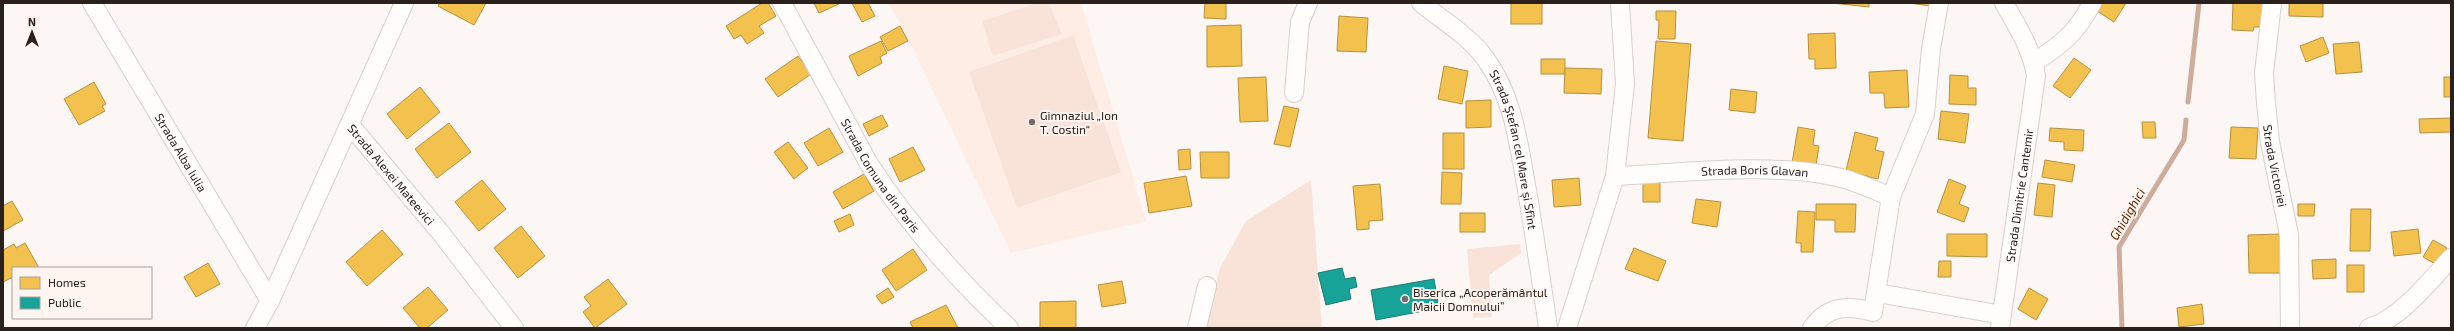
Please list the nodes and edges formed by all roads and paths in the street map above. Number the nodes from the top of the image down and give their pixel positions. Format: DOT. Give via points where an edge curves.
graph roads {
  1 [pos="92,3"];
  2 [pos="404,3"];
  3 [pos="782,3"];
  4 [pos="1308,3"];
  5 [pos="1421,3"];
  6 [pos="1620,3"];
  7 [pos="1939,3"];
  8 [pos="2004,3"];
  9 [pos="2092,3"];
  10 [pos="2272,3"];
  11 [pos="2034,62"];
  12 [pos="1294,93"];
  13 [pos="351,126"];
  14 [pos="1615,176"];
  15 [pos="1891,197"];
  16 [pos="2451,258"];
  17 [pos="1207,286"];
  18 [pos="1878,293"];
  19 [pos="270,301"];
  20 [pos="1874,320"];
  21 [pos="2001,321"];
  22 [pos="255,328"];
  23 [pos="514,328"];
  24 [pos="1009,328"];
  25 [pos="1197,328"];
  26 [pos="1548,328"];
  27 [pos="1567,328"];
  28 [pos="1812,328"];
  29 [pos="2290,328"];
  30 [pos="2369,328"];
  1 -- 19 [label="street, Strada Alba Iulia"];
  2 -- 13 [label="street, Strada Alexei Mateevici"];
  3 -- 24 [label="street, Strada Comuna din Paris" via="866,158 884,186 923,237"];
  4 -- 12 [label="street" via="1300,22"];
  5 -- 26 [label="street, Strada Ștefan cel Mare și Sfînt" via="1471,43 1485,58 1500,82 1510,107 1521,152"];
  6 -- 14 [label="street" via="1625,84"];
  7 -- 15 [label="street" via="1931,49 1925,114"];
  8 -- 11 [label="street, Strada Dimitrie Cantemir"];
  9 -- 11 [label="street" via="2074,32 2060,47"];
  10 -- 29 [label="street, Strada Victoriei" via="2264,73 2270,142 2289,235"];
  11 -- 21 [label="street, Strada Dimitrie Cantemir" via="2036,76 2031,117"];
  13 -- 19 [label="street"];
  13 -- 23 [label="street, Strada Alexei Mateevici" via="440,232"];
  14 -- 15 [label="street, Strada Boris Glavan" via="1800,171 1837,177"];
  14 -- 27 [label="street"];
  15 -- 18 [label="street" via="1884,233"];
  16 -- 30 [label="street" via="2401,309 2377,326"];
  17 -- 25 [label="street"];
  18 -- 20 [label="street"];
  18 -- 21 [label="street"];
  19 -- 22 [label="street"];
  20 -- 28 [label="street" via="1856,307 1842,306 1820,318"];
}
